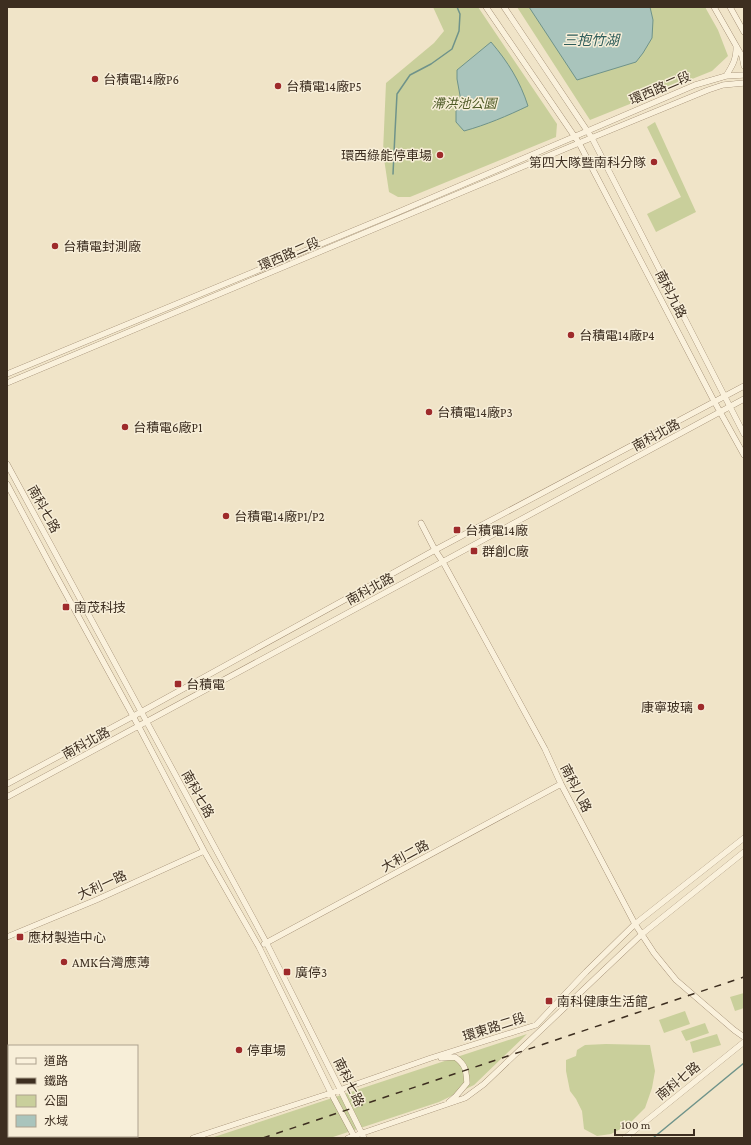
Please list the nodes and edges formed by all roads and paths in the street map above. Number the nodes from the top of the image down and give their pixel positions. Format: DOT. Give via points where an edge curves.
graph roads {
  1 [pos="486,7"];
  2 [pos="504,7"];
  3 [pos="714,7"];
  4 [pos="730,7"];
  5 [pos="744,32"];
  6 [pos="736,44"];
  7 [pos="744,66"];
  8 [pos="744,75"];
  9 [pos="726,76"];
  10 [pos="744,84"];
  11 [pos="586,131"];
  12 [pos="574,136"];
  13 [pos="592,138"];
  14 [pos="579,143"];
  15 [pos="7,374"];
  16 [pos="7,383"];
  17 [pos="744,386"];
  18 [pos="725,396"];
  19 [pos="744,399"];
  20 [pos="714,401"];
  21 [pos="730,406"];
  22 [pos="721,412"];
  23 [pos="744,434"];
  24 [pos="744,455"];
  25 [pos="7,464"];
  26 [pos="7,484"];
  27 [pos="421,523"];
  28 [pos="435,550"];
  29 [pos="443,562"];
  30 [pos="140,712"];
  31 [pos="133,716"];
  32 [pos="146,723"];
  33 [pos="139,727"];
  34 [pos="7,784"];
  35 [pos="561,784"];
  36 [pos="7,798"];
  37 [pos="744,838"];
  38 [pos="204,851"];
  39 [pos="744,852"];
  40 [pos="635,924"];
  41 [pos="642,934"];
  42 [pos="7,937"];
  43 [pos="266,942"];
  44 [pos="259,947"];
  45 [pos="744,1037"];
  46 [pos="744,1042"];
  47 [pos="431,1058"];
  48 [pos="340,1089"];
  49 [pos="331,1093"];
  50 [pos="447,1104"];
  51 [pos="363,1136"];
  52 [pos="353,1137"];
  53 [pos="193,1138"];
  54 [pos="625,1138"];
  1 -- 12 [label="street"];
  2 -- 11 [label="street"];
  3 -- 6 [label="street"];
  4 -- 5 [label="street"];
  6 -- 7 [label="street"];
  6 -- 9 [label="street" via="735,60"];
  8 -- 9 [label="street, 環西路二段"];
  9 -- 11 [label="street, 環西路二段" via="695,85"];
  10 -- 13 [label="street, 環西路二段" via="723,85 708,90"];
  11 -- 12 [label="street, 環西路二段"];
  11 -- 13 [label="street, 南科九路"];
  12 -- 14 [label="street, 南科九路"];
  12 -- 15 [label="street, 環西路二段" via="396,213"];
  13 -- 14 [label="street, 環西路二段"];
  13 -- 18 [label="street, 南科九路"];
  14 -- 16 [label="street, 環西路二段"];
  14 -- 20 [label="street, 南科九路"];
  17 -- 18 [label="street, 南科北路"];
  18 -- 20 [label="street, 南科北路"];
  18 -- 21 [label="street, 南科九路"];
  19 -- 21 [label="street, 南科北路"];
  20 -- 22 [label="street, 南科九路"];
  20 -- 28 [label="street, 南科北路"];
  21 -- 22 [label="street, 南科北路"];
  21 -- 23 [label="street, 南科九路"];
  22 -- 24 [label="street, 南科九路"];
  22 -- 29 [label="street, 南科北路"];
  25 -- 30 [label="street, 南科七路"];
  26 -- 31 [label="street, 南科七路"];
  27 -- 28 [label="street, 南科八路"];
  28 -- 29 [label="street, 南科八路"];
  28 -- 30 [label="street, 南科北路"];
  29 -- 32 [label="street, 南科北路"];
  29 -- 35 [label="street, 南科八路" via="545,749"];
  30 -- 31 [label="street, 南科北路"];
  30 -- 32 [label="street, 南科七路"];
  31 -- 33 [label="street, 南科七路"];
  31 -- 34 [label="street, 南科北路"];
  32 -- 33 [label="street, 南科北路"];
  32 -- 43 [label="street, 南科七路"];
  33 -- 36 [label="street, 南科北路"];
  33 -- 38 [label="street, 南科七路"];
  35 -- 40 [label="street, 南科八路"];
  35 -- 43 [label="street, 大利二路"];
  37 -- 40 [label="street, 環東路二段"];
  38 -- 42 [label="street, 大利一路"];
  38 -- 44 [label="street, 南科七路"];
  39 -- 41 [label="street, 環東路二段"];
  40 -- 41 [label="street, 南科八路"];
  40 -- 47 [label="street, 環東路二段" via="536,1025"];
  41 -- 45 [label="street, 南科八路" via="676,980"];
  41 -- 50 [label="street, 環東路二段" via="484,1084 465,1098"];
  43 -- 44 [label="street, 大利二路"];
  43 -- 48 [label="street, 南科七路"];
  44 -- 49 [label="street, 南科七路"];
  46 -- 54 [label="street, 南科七路"];
  47 -- 48 [label="street, 環東路二段"];
  47 -- 50 [label="street" via="454,1056 462,1062 466,1070 467,1083"];
  48 -- 49 [label="street, 環東路二段"];
  48 -- 51 [label="street, 南科七路"];
  49 -- 52 [label="street, 南科七路"];
  49 -- 53 [label="street, 環東路二段"];
  50 -- 51 [label="street, 環東路二段"];
  51 -- 52 [label="street, 環東路二段"];
}
